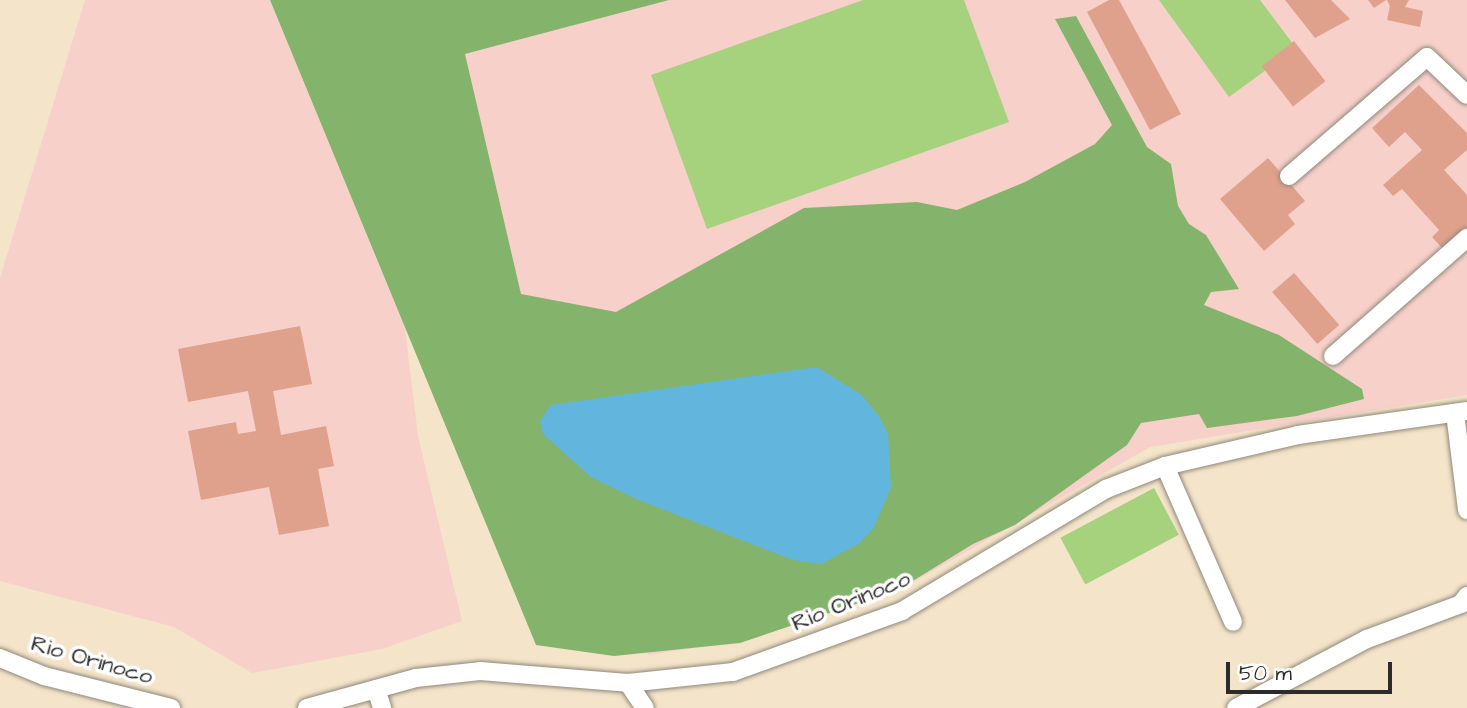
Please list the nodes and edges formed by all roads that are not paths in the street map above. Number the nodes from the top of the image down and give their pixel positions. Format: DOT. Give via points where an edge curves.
graph roads {
  1 [pos="1467,95"];
  2 [pos="1289,176"];
  3 [pos="1467,238"];
  4 [pos="1333,356"];
  5 [pos="1461,412"];
  6 [pos="1165,466"];
  7 [pos="1467,510"];
  8 [pos="1464,600"];
  9 [pos="1233,622"];
  10 [pos="0,657"];
  11 [pos="628,683"];
  12 [pos="376,689"];
  13 [pos="171,708"];
  14 [pos="307,708"];
  15 [pos="382,708"];
  16 [pos="645,708"];
  17 [pos="1236,708"];
  1 -- 2 [label="street" via="1427,57"];
  3 -- 4 [label="street"];
  5 -- 6 [label="street, Rio Orinoco" via="1298,435"];
  5 -- 7 [label="street"];
  6 -- 9 [label="street"];
  6 -- 11 [label="street, Rio Orinoco" via="1106,489 902,611 733,672"];
  8 -- 17 [label="street" via="1367,639"];
  10 -- 13 [label="street, Rio Orinoco" via="44,676"];
  11 -- 12 [label="street, Rio Orinoco" via="480,671 416,678"];
  11 -- 16 [label="street"];
  12 -- 14 [label="street, Rio Orinoco"];
  12 -- 15 [label="street"];
}
